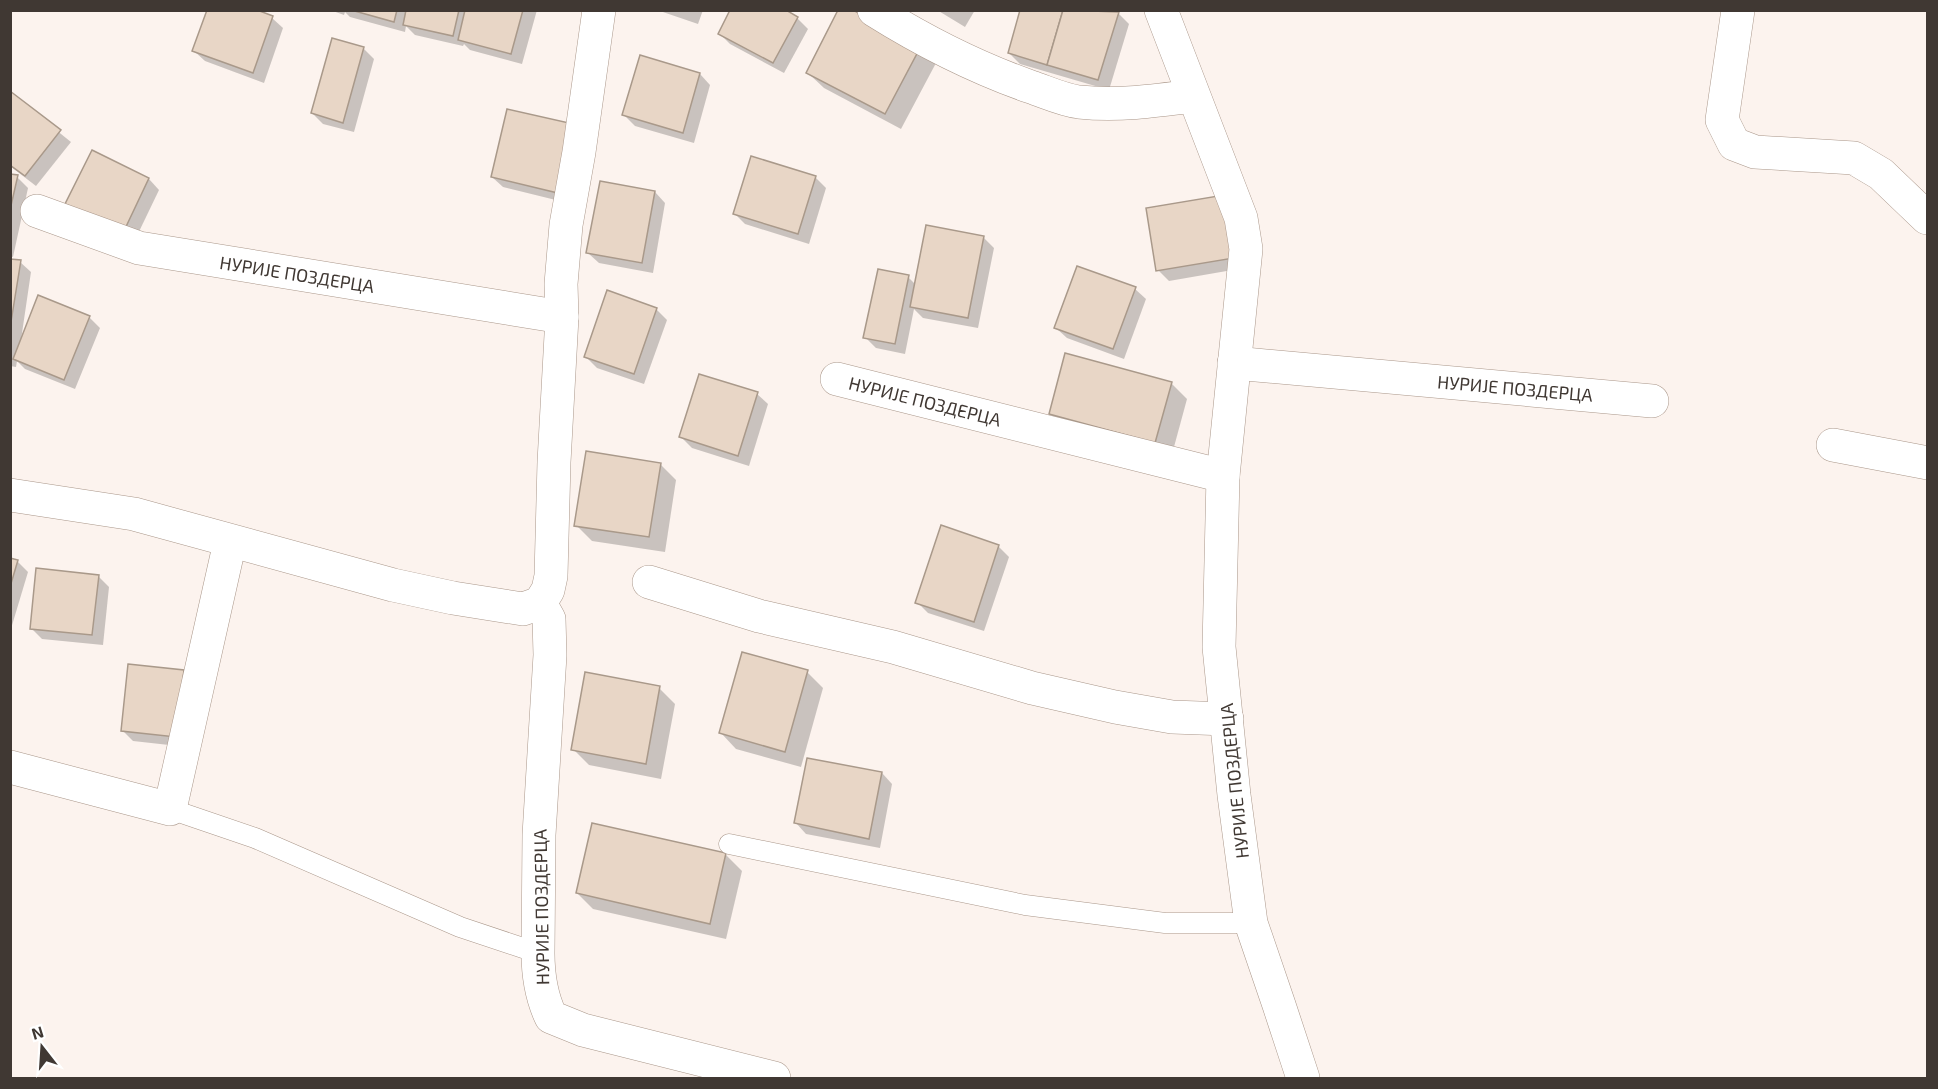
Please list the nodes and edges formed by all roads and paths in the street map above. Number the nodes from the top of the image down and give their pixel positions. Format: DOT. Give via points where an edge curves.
graph roads {
  1 [pos="599,10"];
  2 [pos="874,10"];
  3 [pos="1161,10"];
  4 [pos="1738,10"];
  5 [pos="1193,96"];
  6 [pos="37,211"];
  7 [pos="1927,218"];
  8 [pos="562,317"];
  9 [pos="1234,363"];
  10 [pos="837,379"];
  11 [pos="1652,401"];
  12 [pos="1833,445"];
  13 [pos="1928,464"];
  14 [pos="1223,476"];
  15 [pos="10,495"];
  16 [pos="230,542"];
  17 [pos="649,582"];
  18 [pos="540,603"];
  19 [pos="1227,718"];
  20 [pos="10,767"];
  21 [pos="170,809"];
  22 [pos="729,844"];
  23 [pos="1251,923"];
  24 [pos="538,953"];
  25 [pos="774,1078"];
  26 [pos="1303,1078"];
  1 -- 8 [label="street" via="566,225"];
  2 -- 5 [label="street" via="962,60 1077,102 1132,104"];
  3 -- 5 [label="street, НУРИЈЕ ПОЗДЕРЦА"];
  4 -- 7 [label="street" via="1722,120 1734,144 1755,152 1854,158 1881,174"];
  5 -- 9 [label="street, НУРИЈЕ ПОЗДЕРЦА" via="1245,232"];
  6 -- 8 [label="street, НУРИЈЕ ПОЗДЕРЦА" via="140,248"];
  8 -- 18 [label="street" via="551,576"];
  9 -- 11 [label="street, НУРИЈЕ ПОЗДЕРЦА"];
  9 -- 14 [label="street, НУРИЈЕ ПОЗДЕРЦА"];
  10 -- 14 [label="street, НУРИЈЕ ПОЗДЕРЦА"];
  12 -- 13 [label="street"];
  14 -- 19 [label="street, НУРИЈЕ ПОЗДЕРЦА" via="1219,647"];
  15 -- 16 [label="street" via="134,514"];
  16 -- 18 [label="street" via="453,598 523,609"];
  16 -- 21 [label="street"];
  17 -- 19 [label="street" via="759,616 892,647 1032,688 1172,717"];
  18 -- 24 [label="street, НУРИЈЕ ПОЗДЕРЦА" via="549,619 550,655 539,835"];
  19 -- 23 [label="street, НУРИЈЕ ПОЗДЕРЦА"];
  20 -- 21 [label="street"];
  21 -- 24 [label="lane" via="255,838 460,927"];
  22 -- 23 [label="lane" via="1025,905 1165,923"];
  23 -- 26 [label="street, НУРИЈЕ ПОЗДЕРЦА"];
  24 -- 25 [label="street, НУРИЈЕ ПОЗДЕРЦА" via="543,1001 551,1017 583,1030"];
}
